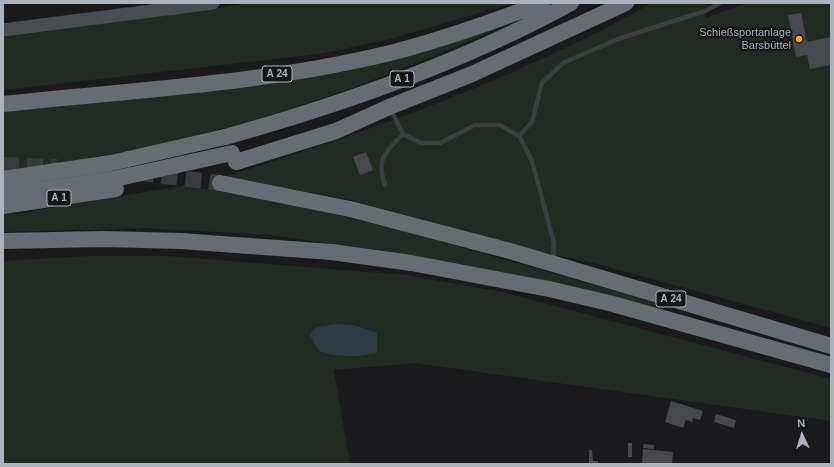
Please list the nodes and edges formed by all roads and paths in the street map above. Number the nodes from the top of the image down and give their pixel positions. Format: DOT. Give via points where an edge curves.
graph roads {
  1 [pos="213,3"];
  2 [pos="542,3"];
  3 [pos="571,3"];
  4 [pos="626,3"];
  5 [pos="720,3"];
  6 [pos="3,30"];
  7 [pos="3,104"];
  8 [pos="389,107"];
  9 [pos="403,134"];
  10 [pos="519,136"];
  11 [pos="234,157"];
  12 [pos="3,179"];
  13 [pos="220,183"];
  14 [pos="386,185"];
  15 [pos="3,194"];
  16 [pos="3,206"];
  17 [pos="50,240"];
  18 [pos="3,241"];
  19 [pos="3,247"];
  20 [pos="552,264"];
  21 [pos="831,346"];
  22 [pos="831,365"];
  1 -- 6 [label="main road"];
  2 -- 7 [label="highway, A 24" via="455,34 390,53 320,67 250,78"];
  3 -- 12 [label="highway, A 1, bridge" via="445,62 301,116 225,137 111,163"];
  4 -- 8 [label="highway, A 1" via="478,71"];
  5 -- 10 [label="lane" via="705,11 618,39 563,63 542,83 532,122"];
  8 -- 9 [label="lane"];
  8 -- 11 [label="highway, A 1" via="336,131"];
  9 -- 10 [label="lane" via="421,143 440,143 476,126 500,125"];
  9 -- 14 [label="lane" via="387,150 381,161 381,174"];
  10 -- 20 [label="lane" via="532,161 554,243"];
  11 -- 15 [label="highway, A 1, bridge" via="114,179"];
  11 -- 16 [label="highway, A 1" via="116,189"];
  13 -- 20 [label="highway, A 24" via="350,209"];
  17 -- 18 [label="highway, A 24"];
  17 -- 19 [label="highway, A 24"];
  17 -- 22 [label="highway, A 24" via="161,240 259,246 332,252 411,264 549,289 609,303"];
  20 -- 21 [label="highway, A 24"];
}
